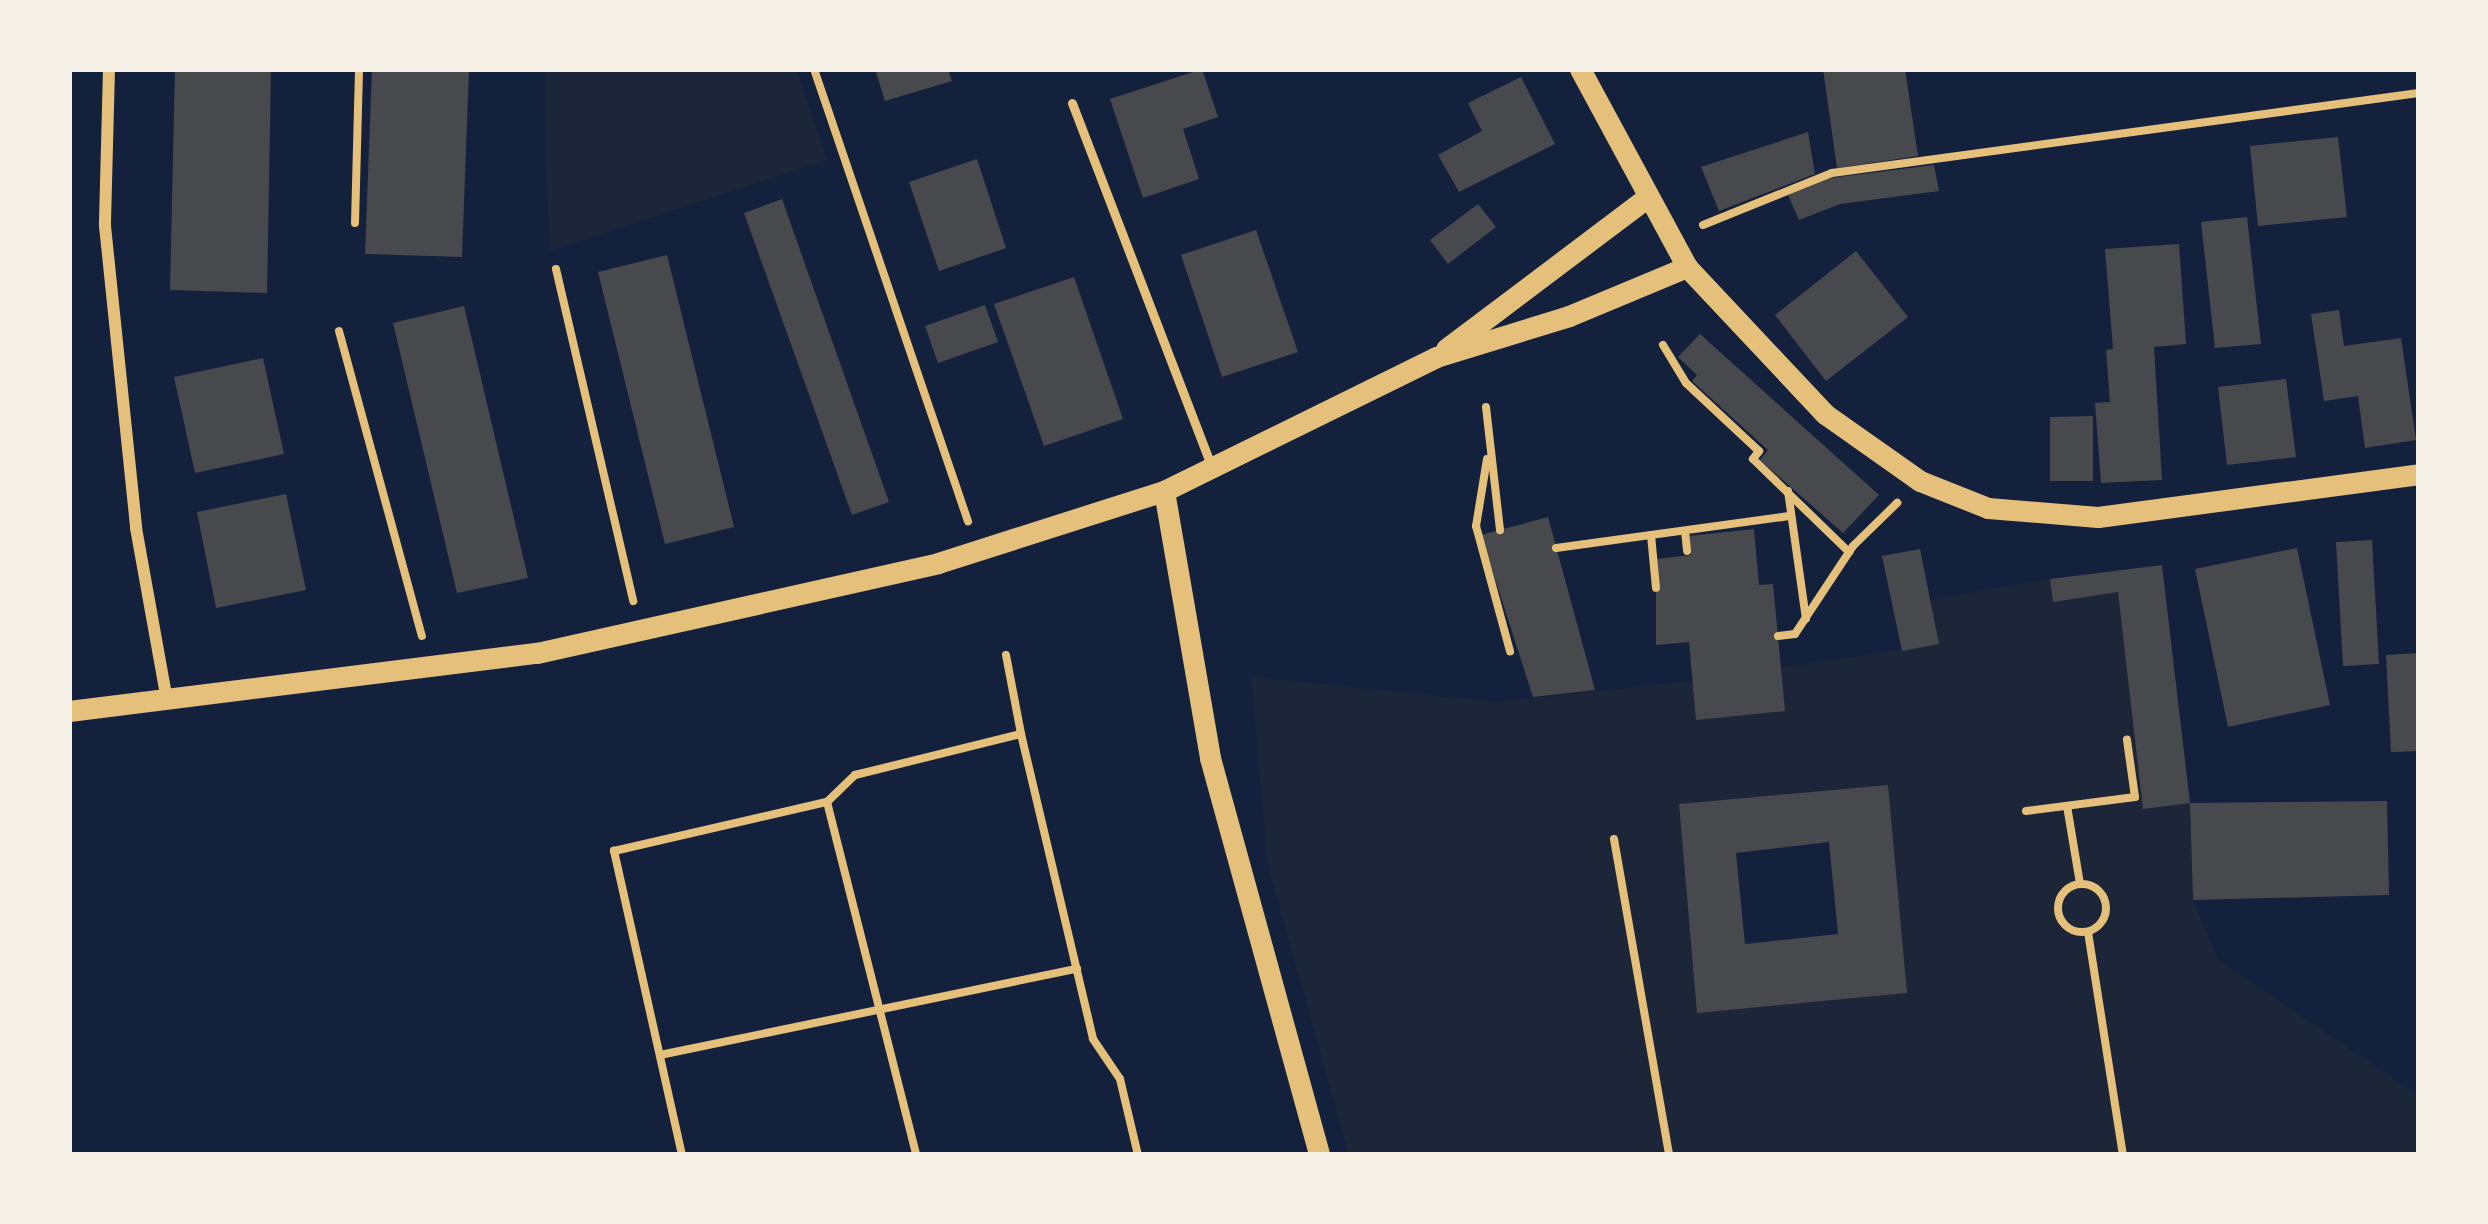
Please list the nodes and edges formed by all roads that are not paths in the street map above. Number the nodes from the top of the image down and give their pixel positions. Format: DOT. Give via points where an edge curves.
graph roads {
  1 [pos="109,69"];
  2 [pos="1580,69"];
  3 [pos="1072,103"];
  4 [pos="1644,200"];
  5 [pos="1687,267"];
  6 [pos="1436,357"];
  7 [pos="1213,469"];
  8 [pos="2419,474"];
  9 [pos="1164,491"];
  10 [pos="168,702"];
  11 [pos="69,712"];
  12 [pos="1319,1155"];
  1 -- 10 [label="street" via="105,226 136,527"];
  2 -- 4 [label="street"];
  3 -- 7 [label="lane"];
  4 -- 5 [label="street"];
  4 -- 6 [label="street"];
  5 -- 6 [label="street" via="1569,316"];
  5 -- 8 [label="street" via="1825,414 1920,481 1988,508 2098,518"];
  6 -- 7 [label="street"];
  7 -- 9 [label="street"];
  9 -- 10 [label="street" via="978,551 641,634"];
  9 -- 12 [label="street" via="1210,758"];
  10 -- 11 [label="street"];
}
